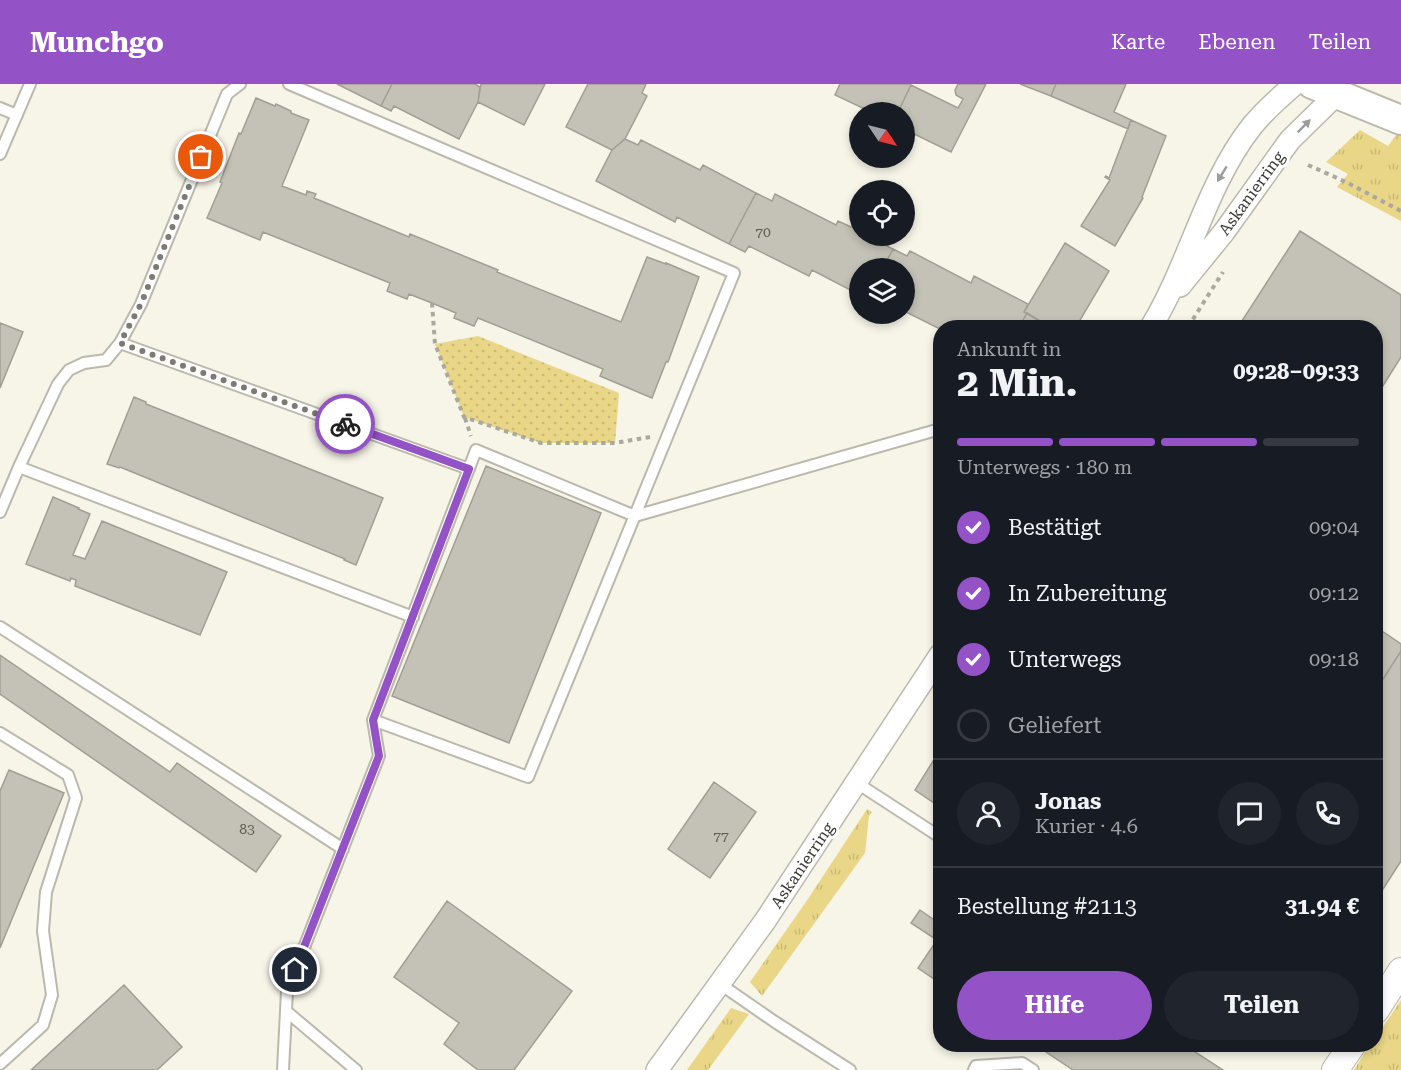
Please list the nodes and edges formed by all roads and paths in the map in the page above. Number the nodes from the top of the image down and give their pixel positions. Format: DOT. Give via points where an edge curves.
graph roads {
  1 [pos="30,84"];
  2 [pos="240,84"];
  3 [pos="289,84"];
  4 [pos="1294,84"];
  5 [pos="1332,87"];
  6 [pos="0,108"];
  7 [pos="17,115"];
  8 [pos="1401,120"];
  9 [pos="0,154"];
  10 [pos="1308,165"];
  11 [pos="1401,211"];
  12 [pos="432,303"];
  13 [pos="1162,308"];
  14 [pos="1155,320"];
  15 [pos="120,343"];
  16 [pos="933,431"];
  17 [pos="668,434"];
  18 [pos="19,467"];
  19 [pos="469,469"];
  20 [pos="0,512"];
  21 [pos="635,516"];
  22 [pos="413,617"];
  23 [pos="0,627"];
  24 [pos="933,666"];
  25 [pos="373,720"];
  26 [pos="0,733"];
  27 [pos="857,783"];
  28 [pos="933,832"];
  29 [pos="343,849"];
  30 [pos="1401,971"];
  31 [pos="720,984"];
  32 [pos="1383,999"];
  33 [pos="286,1011"];
  34 [pos="1347,1052"];
  35 [pos="0,1064"];
  36 [pos="283,1070"];
  37 [pos="356,1070"];
  38 [pos="657,1070"];
  39 [pos="850,1070"];
  40 [pos="974,1070"];
  41 [pos="1033,1070"];
  42 [pos="1335,1070"];
  1 -- 7 [label="lane"];
  2 -- 15 [label="lane" via="227,94 141,304"];
  3 -- 17 [label="lane" via="734,273"];
  4 -- 13 [label="street, Askanierring, one-way" via="1253,124 1215,185"];
  5 -- 8 [label="main road"];
  13 -- 5 [label="street, Askanierring, one-way"];
  6 -- 7 [label="lane"];
  7 -- 9 [label="lane"];
  10 -- 11 [label="path"];
  12 -- 17 [label="path" via="435,344 464,417 541,442 615,443"];
  13 -- 14 [label="street, Askanierring"];
  15 -- 18 [label="lane" via="106,360 69,370 58,384"];
  15 -- 19 [label="lane"];
  16 -- 21 [label="lane"];
  17 -- 21 [label="lane"];
  18 -- 20 [label="lane"];
  18 -- 22 [label="lane"];
  19 -- 21 [label="lane" via="476,450"];
  19 -- 22 [label="lane"];
  21 -- 25 [label="lane" via="528,777"];
  22 -- 25 [label="lane"];
  23 -- 29 [label="lane"];
  24 -- 27 [label="street, Askanierring"];
  25 -- 29 [label="lane" via="379,756"];
  26 -- 35 [label="lane" via="68,776 76,798 46,892 43,932 52,995 43,1025"];
  27 -- 28 [label="lane"];
  27 -- 31 [label="street, Askanierring"];
  29 -- 33 [label="lane" via="287,991"];
  30 -- 32 [label="street"];
  31 -- 38 [label="street, Askanierring"];
  31 -- 39 [label="lane"];
  33 -- 36 [label="lane"];
  33 -- 37 [label="lane"];
  34 -- 42 [label="street"];
  40 -- 41 [label="lane" via="976,1066 1022,1063"];
}
